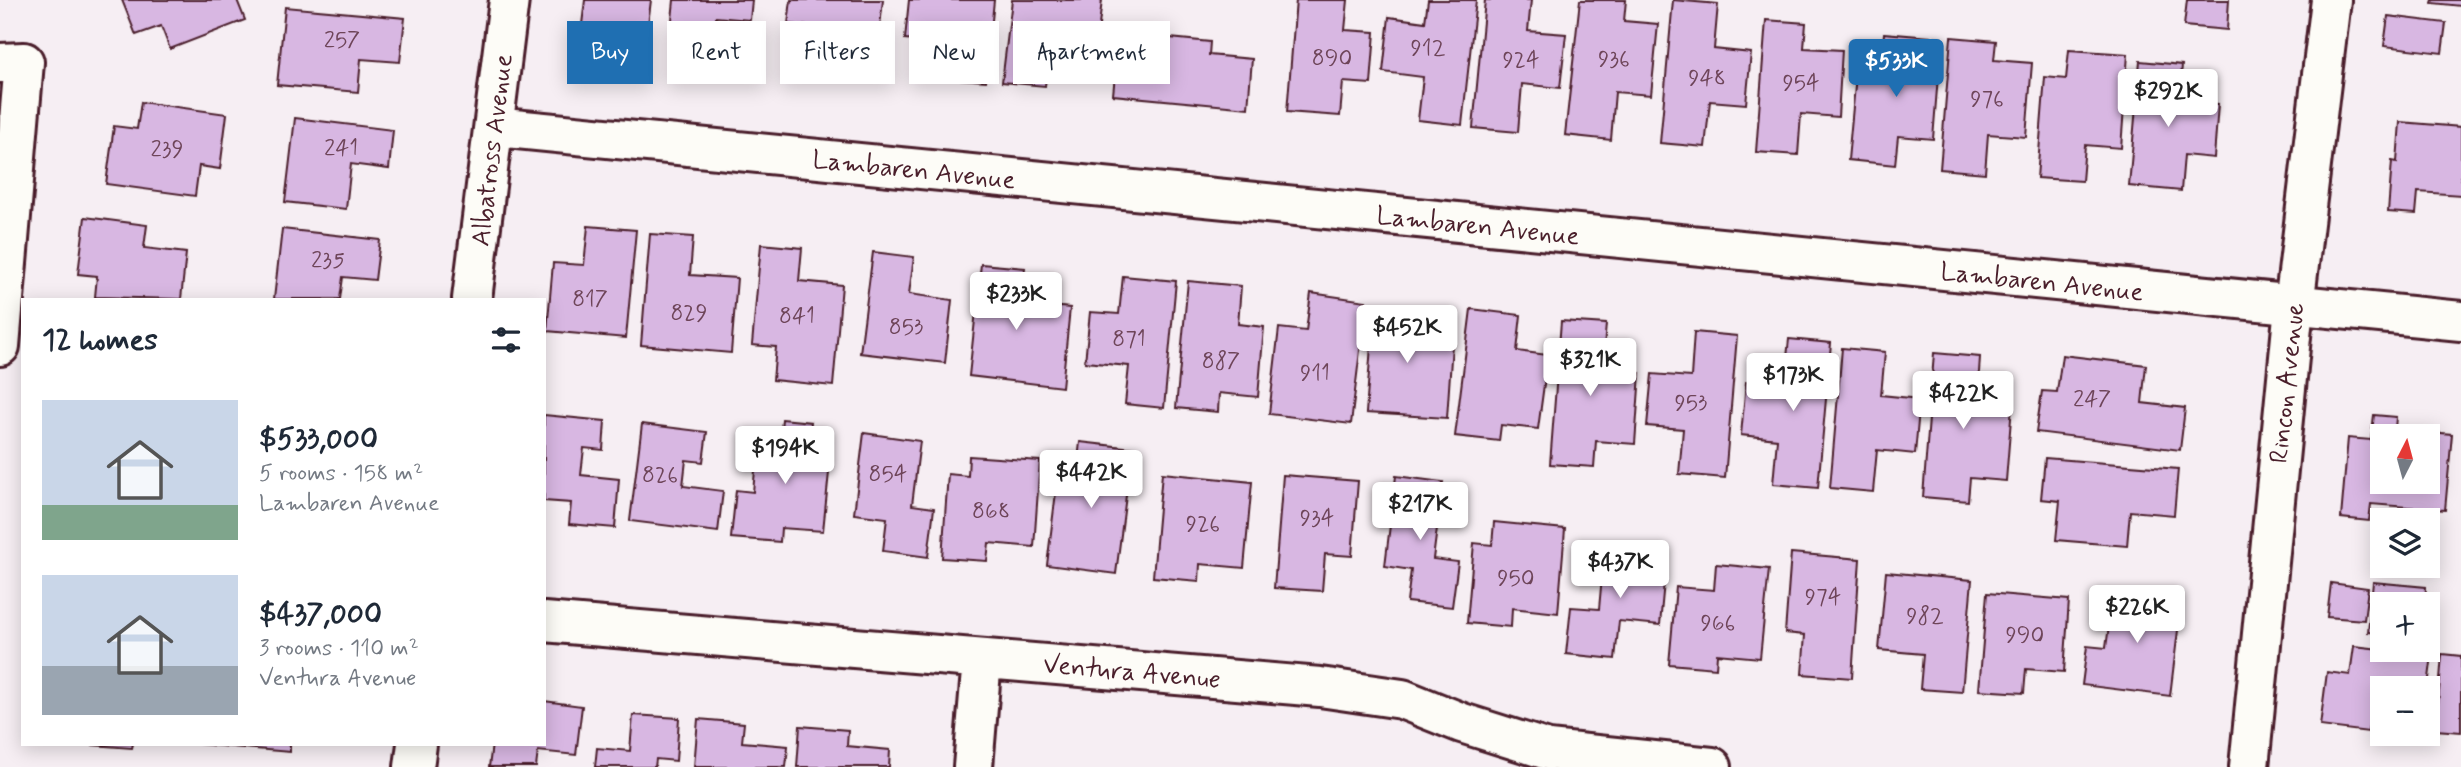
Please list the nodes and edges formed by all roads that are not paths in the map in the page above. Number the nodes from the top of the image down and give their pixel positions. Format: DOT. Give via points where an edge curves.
graph roads {
  1 [pos="509,0"];
  2 [pos="2330,0"];
  3 [pos="12,63"];
  4 [pos="495,127"];
  5 [pos="472,298"];
  6 [pos="2294,306"];
  7 [pos="2461,321"];
  8 [pos="0,346"];
  9 [pos="546,622"];
  10 [pos="982,659"];
  11 [pos="417,746"];
  12 [pos="415,767"];
  13 [pos="973,767"];
  14 [pos="1712,767"];
  15 [pos="2249,767"];
  1 -- 4 [label="street, Albatross Avenue"];
  2 -- 6 [label="street, Rincon Avenue"];
  3 -- 8 [label="street"];
  4 -- 5 [label="street, Albatross Avenue"];
  4 -- 6 [label="street, Lambaren Avenue"];
  6 -- 7 [label="street, Lambaren Avenue"];
  6 -- 15 [label="street, Rincon Avenue"];
  9 -- 10 [label="street, Ventura Avenue"];
  10 -- 13 [label="street"];
  10 -- 14 [label="street, Ventura Avenue" via="1320,687 1402,699 1548,750"];
  11 -- 12 [label="street"];
}
